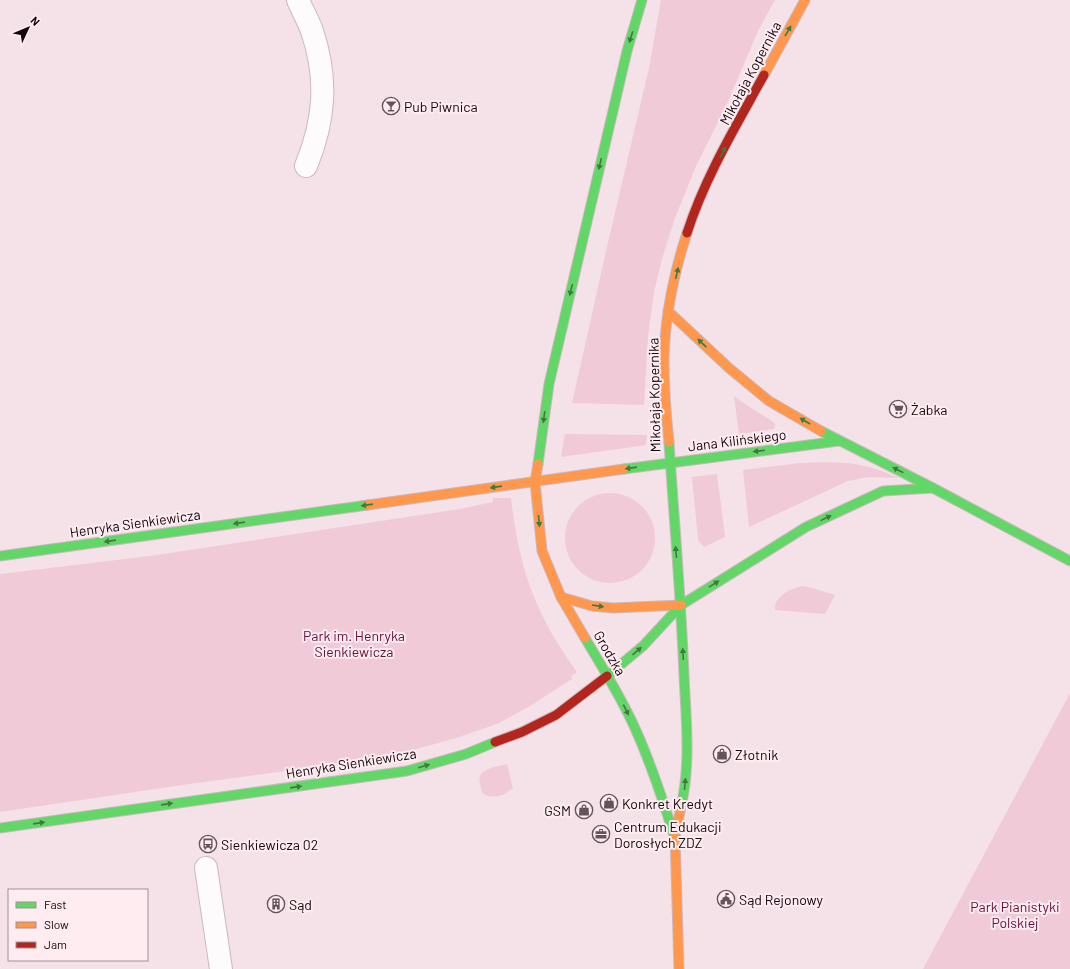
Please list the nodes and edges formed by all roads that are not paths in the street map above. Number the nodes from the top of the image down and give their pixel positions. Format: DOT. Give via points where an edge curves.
graph roads {
  1 [pos="298,0"];
  2 [pos="642,0"];
  3 [pos="805,0"];
  4 [pos="306,166"];
  5 [pos="668,311"];
  6 [pos="839,441"];
  7 [pos="669,463"];
  8 [pos="535,482"];
  9 [pos="932,488"];
  10 [pos="0,556"];
  11 [pos="1070,561"];
  12 [pos="561,596"];
  13 [pos="681,605"];
  14 [pos="607,676"];
  15 [pos="0,828"];
  16 [pos="675,836"];
  17 [pos="206,868"];
  18 [pos="221,969"];
  19 [pos="679,969"];
  1 -- 4 [label="street" via="316,44 322,90 319,129"];
  2 -- 8 [label="main road, one-way" via="625,58 549,384"];
  5 -- 3 [label="main road, Mikołaja Kopernika, one-way" via="682,249 706,184"];
  6 -- 5 [label="main road, one-way" via="769,401"];
  5 -- 7 [label="main road, Mikołaja Kopernika" via="664,359"];
  6 -- 7 [label="main road, Jana Kilińskiego, one-way"];
  9 -- 6 [label="main road, one-way"];
  7 -- 8 [label="main road, Jana Kilińskiego, one-way"];
  13 -- 7 [label="main road, Mikołaja Kopernika, one-way"];
  8 -- 10 [label="main road, Henryka Sienkiewicza, one-way"];
  8 -- 12 [label="main road, Grodzka, one-way" via="542,551"];
  9 -- 11 [label="main road"];
  13 -- 9 [label="main road, one-way" via="806,528 883,491"];
  12 -- 13 [label="main road, one-way" via="602,607"];
  12 -- 14 [label="main road, Grodzka"];
  14 -- 13 [label="main road, Henryka Sienkiewicza, one-way" via="643,646"];
  16 -- 13 [label="main road, Grodzka, one-way" via="686,786 687,740"];
  15 -- 14 [label="main road, Henryka Sienkiewicza, one-way" via="407,771 466,754 528,729 556,715"];
  14 -- 16 [label="main road, Grodzka, one-way" via="645,751"];
  16 -- 19 [label="main road, Grodzka"];
  17 -- 18 [label="street"];
}
